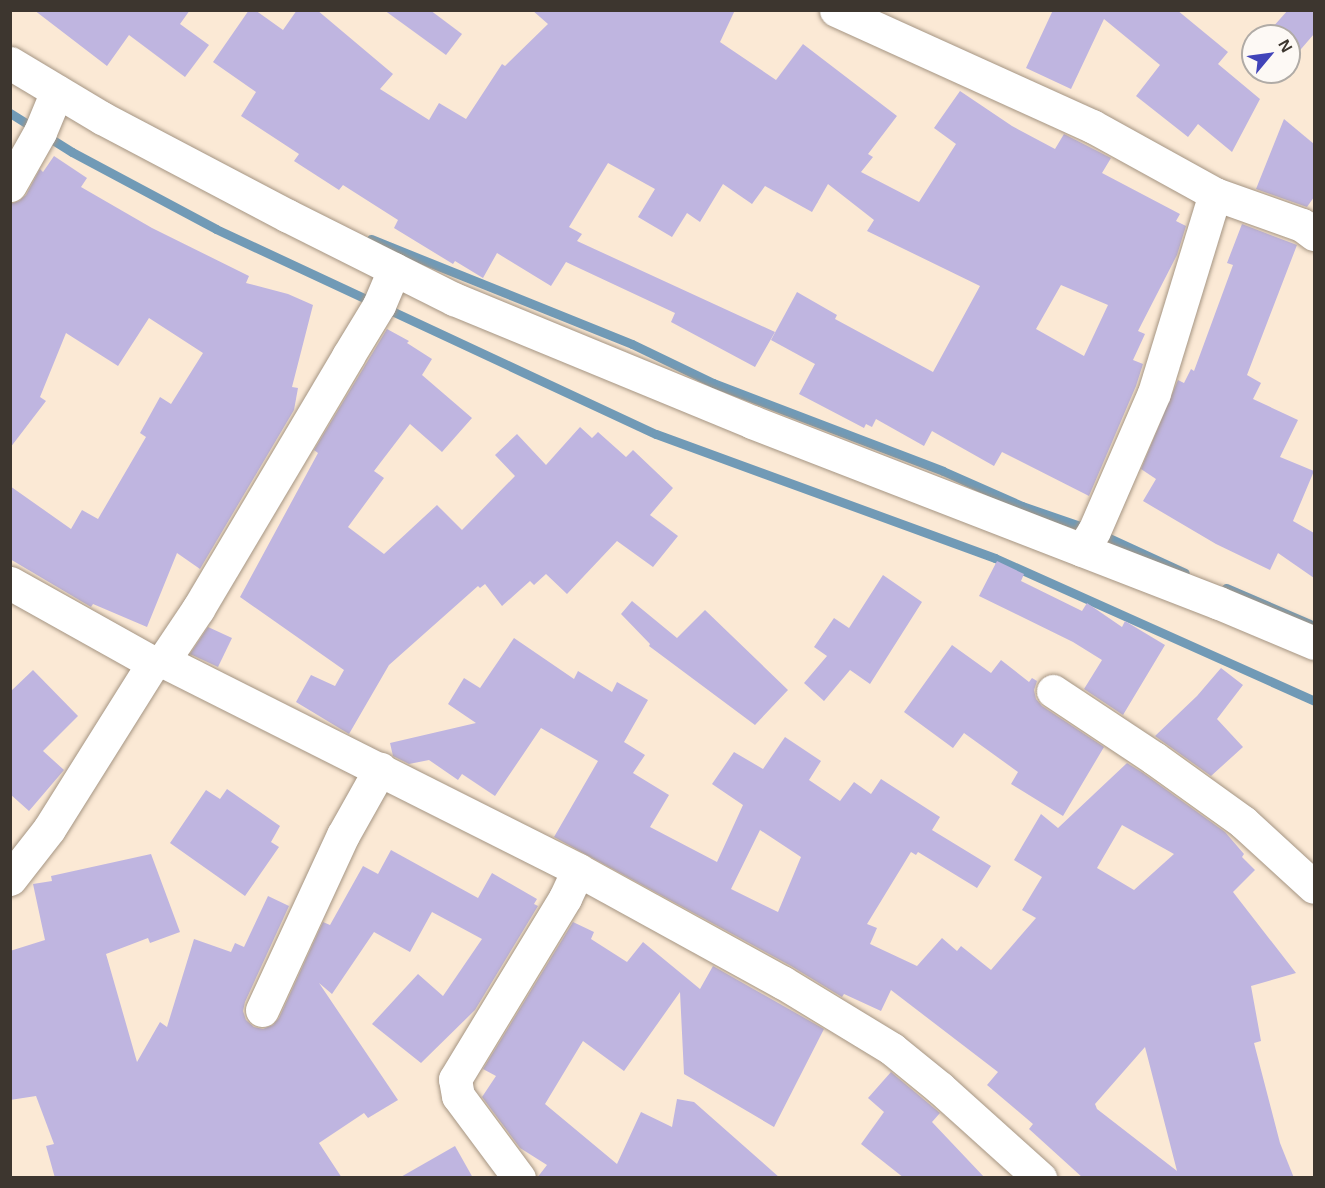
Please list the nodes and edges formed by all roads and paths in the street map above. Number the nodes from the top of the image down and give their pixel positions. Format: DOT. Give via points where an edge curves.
graph roads {
  1 [pos="836,10"];
  2 [pos="10,63"];
  3 [pos="57,91"];
  4 [pos="10,185"];
  5 [pos="1215,194"];
  6 [pos="1314,234"];
  7 [pos="394,269"];
  8 [pos="1082,550"];
  9 [pos="10,583"];
  10 [pos="1314,643"];
  11 [pos="158,662"];
  12 [pos="1053,691"];
  13 [pos="380,769"];
  14 [pos="578,870"];
  15 [pos="10,879"];
  16 [pos="1314,887"];
  17 [pos="262,1010"];
  18 [pos="519,1178"];
  19 [pos="1040,1178"];
  1 -- 5 [label="street" via="1092,126"];
  2 -- 3 [label="street"];
  3 -- 4 [label="street" via="40,132"];
  3 -- 7 [label="street" via="112,124"];
  5 -- 6 [label="street" via="1302,225"];
  5 -- 8 [label="street" via="1154,393"];
  7 -- 8 [label="street" via="454,299 752,422"];
  7 -- 11 [label="street" via="379,305 198,609"];
  8 -- 10 [label="street"];
  9 -- 11 [label="street"];
  11 -- 13 [label="street"];
  11 -- 15 [label="street" via="49,829"];
  12 -- 16 [label="street" via="1243,822"];
  13 -- 14 [label="street"];
  13 -- 17 [label="street" via="343,835"];
  14 -- 18 [label="street" via="455,1079 458,1096"];
  14 -- 19 [label="street" via="782,982 884,1044 940,1088"];
}
